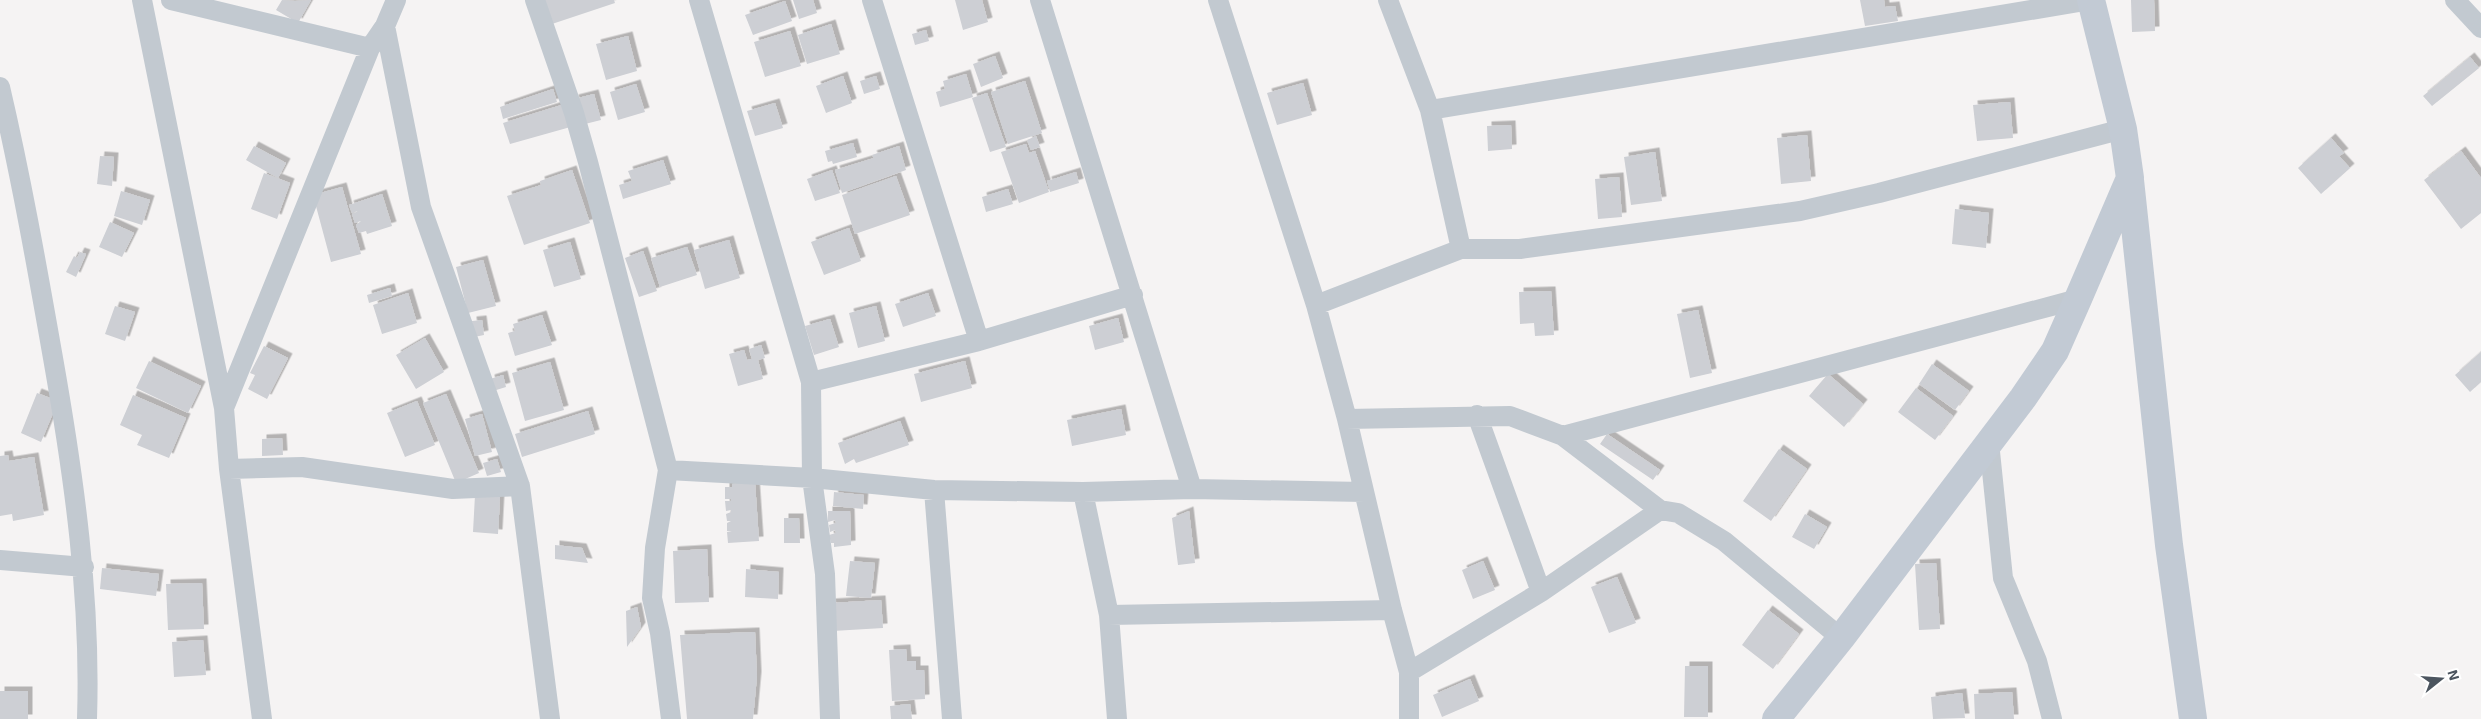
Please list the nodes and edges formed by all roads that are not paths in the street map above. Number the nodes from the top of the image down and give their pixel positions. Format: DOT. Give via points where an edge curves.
graph roads {
  1 [pos="142,0"];
  2 [pos="171,0"];
  3 [pos="396,0"];
  4 [pos="535,0"];
  5 [pos="699,0"];
  6 [pos="872,0"];
  7 [pos="1040,0"];
  8 [pos="1218,0"];
  9 [pos="1388,0"];
  10 [pos="2091,0"];
  11 [pos="2455,0"];
  12 [pos="384,26"];
  13 [pos="2481,28"];
  14 [pos="370,48"];
  15 [pos="0,87"];
  16 [pos="1430,110"];
  17 [pos="2123,129"];
  18 [pos="2130,178"];
  19 [pos="1461,249"];
  20 [pos="1133,294"];
  21 [pos="2078,299"];
  22 [pos="1316,305"];
  23 [pos="979,341"];
  24 [pos="810,382"];
  25 [pos="224,408"];
  26 [pos="1477,415"];
  27 [pos="1347,419"];
  28 [pos="1563,436"];
  29 [pos="1989,442"];
  30 [pos="229,469"];
  31 [pos="668,470"];
  32 [pos="812,478"];
  33 [pos="520,486"];
  34 [pos="1192,489"];
  35 [pos="934,490"];
  36 [pos="1083,492"];
  37 [pos="1364,492"];
  38 [pos="1660,510"];
  39 [pos="0,560"];
  40 [pos="84,567"];
  41 [pos="1542,592"];
  42 [pos="1392,610"];
  43 [pos="1109,616"];
  44 [pos="1841,638"];
  45 [pos="1409,672"];
  46 [pos="87,719"];
  47 [pos="262,719"];
  48 [pos="550,719"];
  49 [pos="671,719"];
  50 [pos="830,719"];
  51 [pos="952,719"];
  52 [pos="1117,719"];
  53 [pos="1409,719"];
  54 [pos="1776,719"];
  55 [pos="2052,719"];
  56 [pos="2193,719"];
  1 -- 25 [label="street"];
  2 -- 14 [label="street"];
  3 -- 12 [label="street"];
  4 -- 31 [label="street" via="588,162"];
  5 -- 24 [label="street"];
  6 -- 23 [label="street"];
  7 -- 20 [label="street"];
  8 -- 22 [label="street"];
  9 -- 16 [label="street"];
  10 -- 16 [label="street"];
  10 -- 17 [label="street"];
  11 -- 13 [label="street"];
  12 -- 14 [label="street"];
  12 -- 33 [label="street" via="421,207"];
  14 -- 25 [label="street"];
  15 -- 40 [label="street" via="27,207 69,450"];
  16 -- 19 [label="street"];
  17 -- 18 [label="street"];
  17 -- 19 [label="street" via="1879,193 1800,210 1520,249"];
  18 -- 21 [label="street"];
  18 -- 56 [label="street" via="2169,545"];
  19 -- 22 [label="street"];
  20 -- 23 [label="street"];
  20 -- 34 [label="street"];
  21 -- 28 [label="street"];
  21 -- 29 [label="street" via="2055,352"];
  22 -- 27 [label="street"];
  23 -- 24 [label="street"];
  24 -- 32 [label="street"];
  25 -- 30 [label="street"];
  26 -- 27 [label="street"];
  26 -- 28 [label="street" via="1510,416"];
  26 -- 41 [label="street"];
  27 -- 37 [label="street"];
  28 -- 38 [label="street"];
  29 -- 44 [label="street"];
  29 -- 55 [label="street" via="2003,578 2037,661"];
  30 -- 33 [label="street" via="302,467 453,489"];
  30 -- 47 [label="street"];
  31 -- 32 [label="street"];
  31 -- 49 [label="street" via="655,548 652,598"];
  32 -- 35 [label="street"];
  32 -- 50 [label="street" via="825,574"];
  33 -- 48 [label="street"];
  34 -- 36 [label="street"];
  34 -- 37 [label="street"];
  35 -- 36 [label="street"];
  35 -- 51 [label="street"];
  36 -- 43 [label="street"];
  37 -- 42 [label="street"];
  38 -- 41 [label="street"];
  38 -- 44 [label="street" via="1678,513 1724,541"];
  39 -- 40 [label="street"];
  40 -- 46 [label="street"];
  41 -- 45 [label="street"];
  42 -- 43 [label="street"];
  42 -- 45 [label="street"];
  43 -- 52 [label="street"];
  44 -- 54 [label="street"];
  45 -- 53 [label="street"];
}
